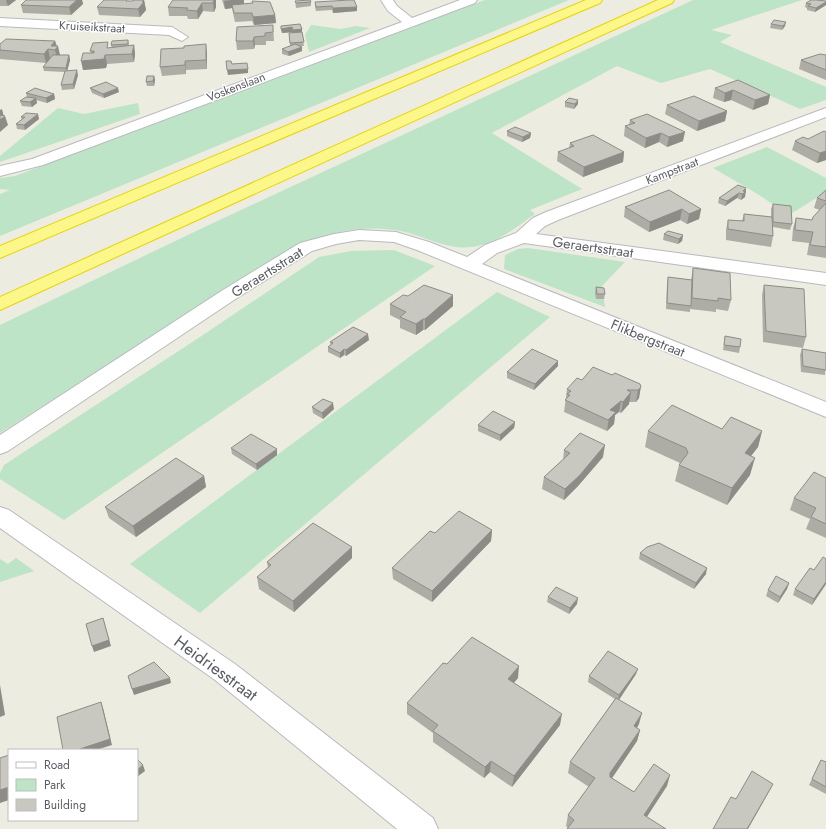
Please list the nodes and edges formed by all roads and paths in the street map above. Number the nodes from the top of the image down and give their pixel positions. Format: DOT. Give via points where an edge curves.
graph roads {
  1 [pos="387,0"];
  2 [pos="471,0"];
  3 [pos="596,0"];
  4 [pos="668,0"];
  5 [pos="0,22"];
  6 [pos="410,22"];
  7 [pos="182,37"];
  8 [pos="826,112"];
  9 [pos="0,171"];
  10 [pos="522,237"];
  11 [pos="0,253"];
  12 [pos="470,264"];
  13 [pos="826,279"];
  14 [pos="0,304"];
  15 [pos="826,410"];
  16 [pos="0,446"];
  17 [pos="1,518"];
  18 [pos="422,829"];
  1 -- 6 [label="street" via="392,8"];
  2 -- 6 [label="street, Voskenslaan"];
  3 -- 11 [label="highway"];
  4 -- 14 [label="highway"];
  5 -- 7 [label="street, Kruiseikstraat" via="172,31"];
  6 -- 9 [label="street, Voskenslaan" via="37,162"];
  8 -- 10 [label="street, Kampstraat" via="552,216 539,222"];
  10 -- 12 [label="street, Geraertsstraat" via="491,249"];
  10 -- 13 [label="street, Geraertsstraat"];
  12 -- 15 [label="street, Flikbergstraat"];
  12 -- 16 [label="street, Geraertsstraat" via="396,237 359,235 306,247 230,294"];
  17 -- 18 [label="street, Heidriesstraat" via="225,672"];
}
